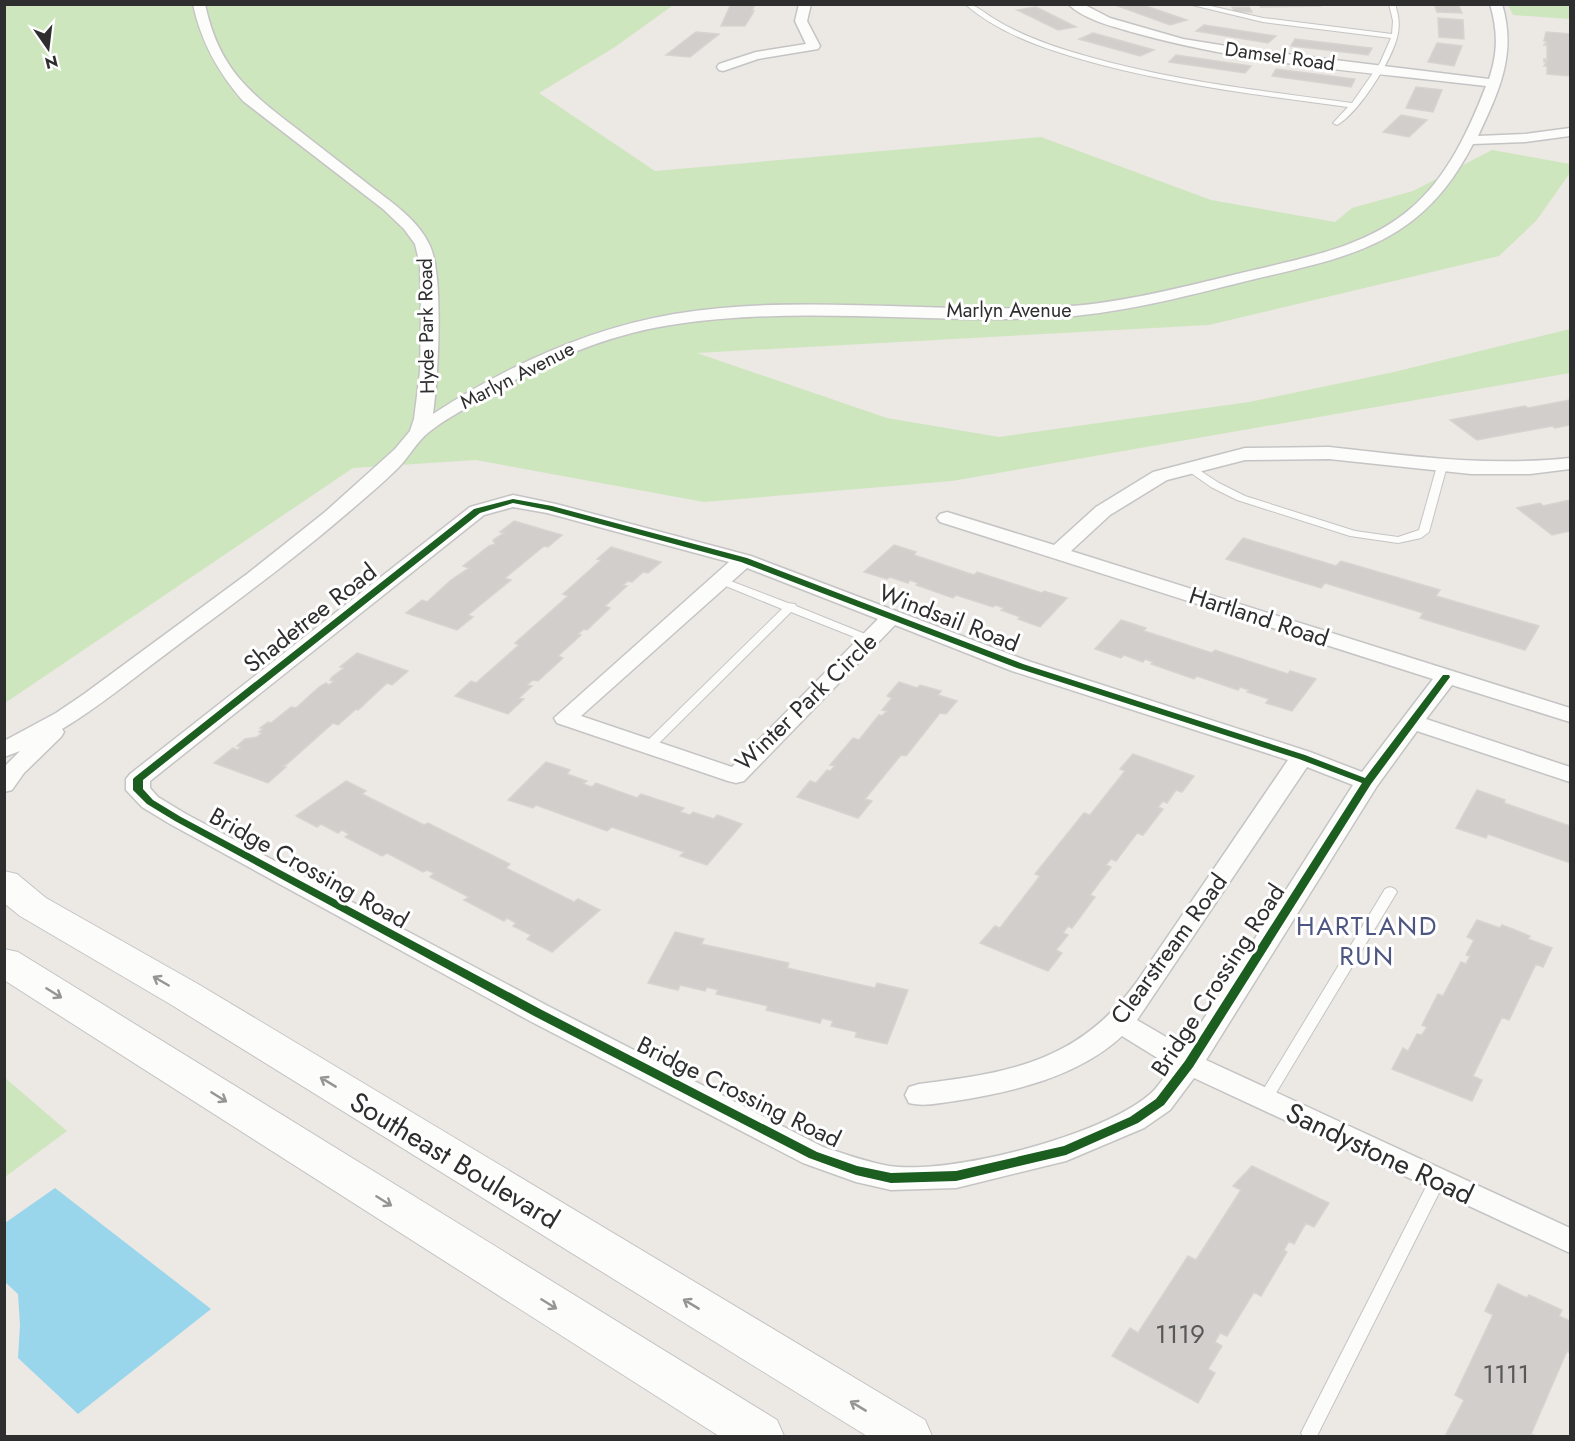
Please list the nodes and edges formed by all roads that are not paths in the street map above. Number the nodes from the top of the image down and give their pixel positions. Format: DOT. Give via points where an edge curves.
graph roads {
  1 [pos="199,4"];
  2 [pos="805,4"];
  3 [pos="968,4"];
  4 [pos="1073,4"];
  5 [pos="1191,4"];
  6 [pos="1392,4"];
  7 [pos="1496,4"];
  8 [pos="1394,36"];
  9 [pos="723,67"];
  10 [pos="1380,69"];
  11 [pos="1494,83"];
  12 [pos="1355,106"];
  13 [pos="1337,123"];
  14 [pos="1570,132"];
  15 [pos="1469,140"];
  16 [pos="420,430"];
  17 [pos="1570,464"];
  18 [pos="1442,466"];
  19 [pos="1189,468"];
  20 [pos="513,501"];
  21 [pos="947,518"];
  22 [pos="1057,553"];
  23 [pos="744,561"];
  24 [pos="720,580"];
  25 [pos="791,606"];
  26 [pos="892,617"];
  27 [pos="871,640"];
  28 [pos="1446,676"];
  29 [pos="1570,716"];
  30 [pos="65,717"];
  31 [pos="1411,722"];
  32 [pos="649,746"];
  33 [pos="4,750"];
  34 [pos="1302,757"];
  35 [pos="1570,775"];
  36 [pos="138,779"];
  37 [pos="1367,782"];
  38 [pos="4,784"];
  39 [pos="4,883"];
  40 [pos="1390,892"];
  41 [pos="4,962"];
  42 [pos="1119,1022"];
  43 [pos="1189,1064"];
  44 [pos="919,1095"];
  45 [pos="1265,1099"];
  46 [pos="1438,1179"];
  47 [pos="1570,1241"];
  48 [pos="1310,1433"];
  49 [pos="760,1437"];
  50 [pos="908,1437"];
  1 -- 16 [label="street, Hyde Park Road" via="219,62 230,79 248,98 388,206 410,226 424,251 428,270 429,398"];
  2 -- 9 [label="street" via="800,21 813,46 756,56"];
  3 -- 12 [label="lane" via="1022,36 1117,67 1222,88"];
  4 -- 10 [label="street, Damsel Road" via="1106,21 1182,42"];
  5 -- 8 [label="lane" via="1263,20"];
  6 -- 8 [label="lane"];
  7 -- 11 [label="street, Marlyn Avenue" via="1504,44"];
  8 -- 10 [label="lane"];
  10 -- 11 [label="street, Damsel Road"];
  10 -- 12 [label="lane"];
  11 -- 15 [label="street, Marlyn Avenue"];
  12 -- 13 [label="lane"];
  14 -- 15 [label="street"];
  15 -- 16 [label="street, Marlyn Avenue" via="1425,204 1403,223 1319,258 1148,300 1082,310 797,309 647,324 550,354"];
  16 -- 30 [label="street, Hyde Park Road" via="359,493 297,546"];
  17 -- 18 [label="street"];
  18 -- 19 [label="street" via="1374,456 1286,452 1245,454"];
  18 -- 19 [label="lane" via="1424,532 1398,540 1354,534 1268,508 1215,485"];
  19 -- 22 [label="street" via="1160,476 1103,511"];
  20 -- 23 [label="street, Windsail Road"];
  20 -- 36 [label="street, Shadetree Road" via="477,511"];
  21 -- 22 [label="street, Hartland Road"];
  22 -- 28 [label="street, Hartland Road"];
  23 -- 24 [label="street, Winter Park Circle"];
  23 -- 26 [label="street, Windsail Road"];
  24 -- 25 [label="lane"];
  24 -- 32 [label="street, Winter Park Circle" via="565,718"];
  25 -- 27 [label="lane"];
  25 -- 32 [label="lane"];
  26 -- 27 [label="street, Winter Park Circle"];
  26 -- 34 [label="street, Windsail Road" via="1020,666"];
  27 -- 32 [label="street, Winter Park Circle" via="736,776"];
  28 -- 29 [label="street, Hartland Road"];
  28 -- 31 [label="street, Bridge Crossing Road"];
  30 -- 33 [label="street, Hyde Park Road"];
  30 -- 38 [label="street, Hyde Park Road"];
  31 -- 35 [label="street"];
  31 -- 37 [label="street, Bridge Crossing Road"];
  34 -- 37 [label="street, Windsail Road"];
  34 -- 42 [label="street, Clearstream Road" via="1175,949"];
  36 -- 43 [label="street, Bridge Crossing Road" via="138,790 150,802 291,881 813,1155 856,1170 891,1178 956,1176 1066,1150 1134,1120 1160,1102"];
  37 -- 43 [label="street, Bridge Crossing Road"];
  50 -- 39 [label="main road, Southeast Boulevard, one-way" via="184,994 33,907"];
  40 -- 45 [label="lane"];
  41 -- 49 [label="main road, one-way"];
  42 -- 43 [label="street, Sandystone Road"];
  42 -- 44 [label="street, Clearstream Road" via="1081,1051 1034,1072"];
  43 -- 45 [label="street, Sandystone Road"];
  45 -- 46 [label="street, Sandystone Road"];
  46 -- 47 [label="street, Sandystone Road"];
  46 -- 48 [label="lane"];
}
